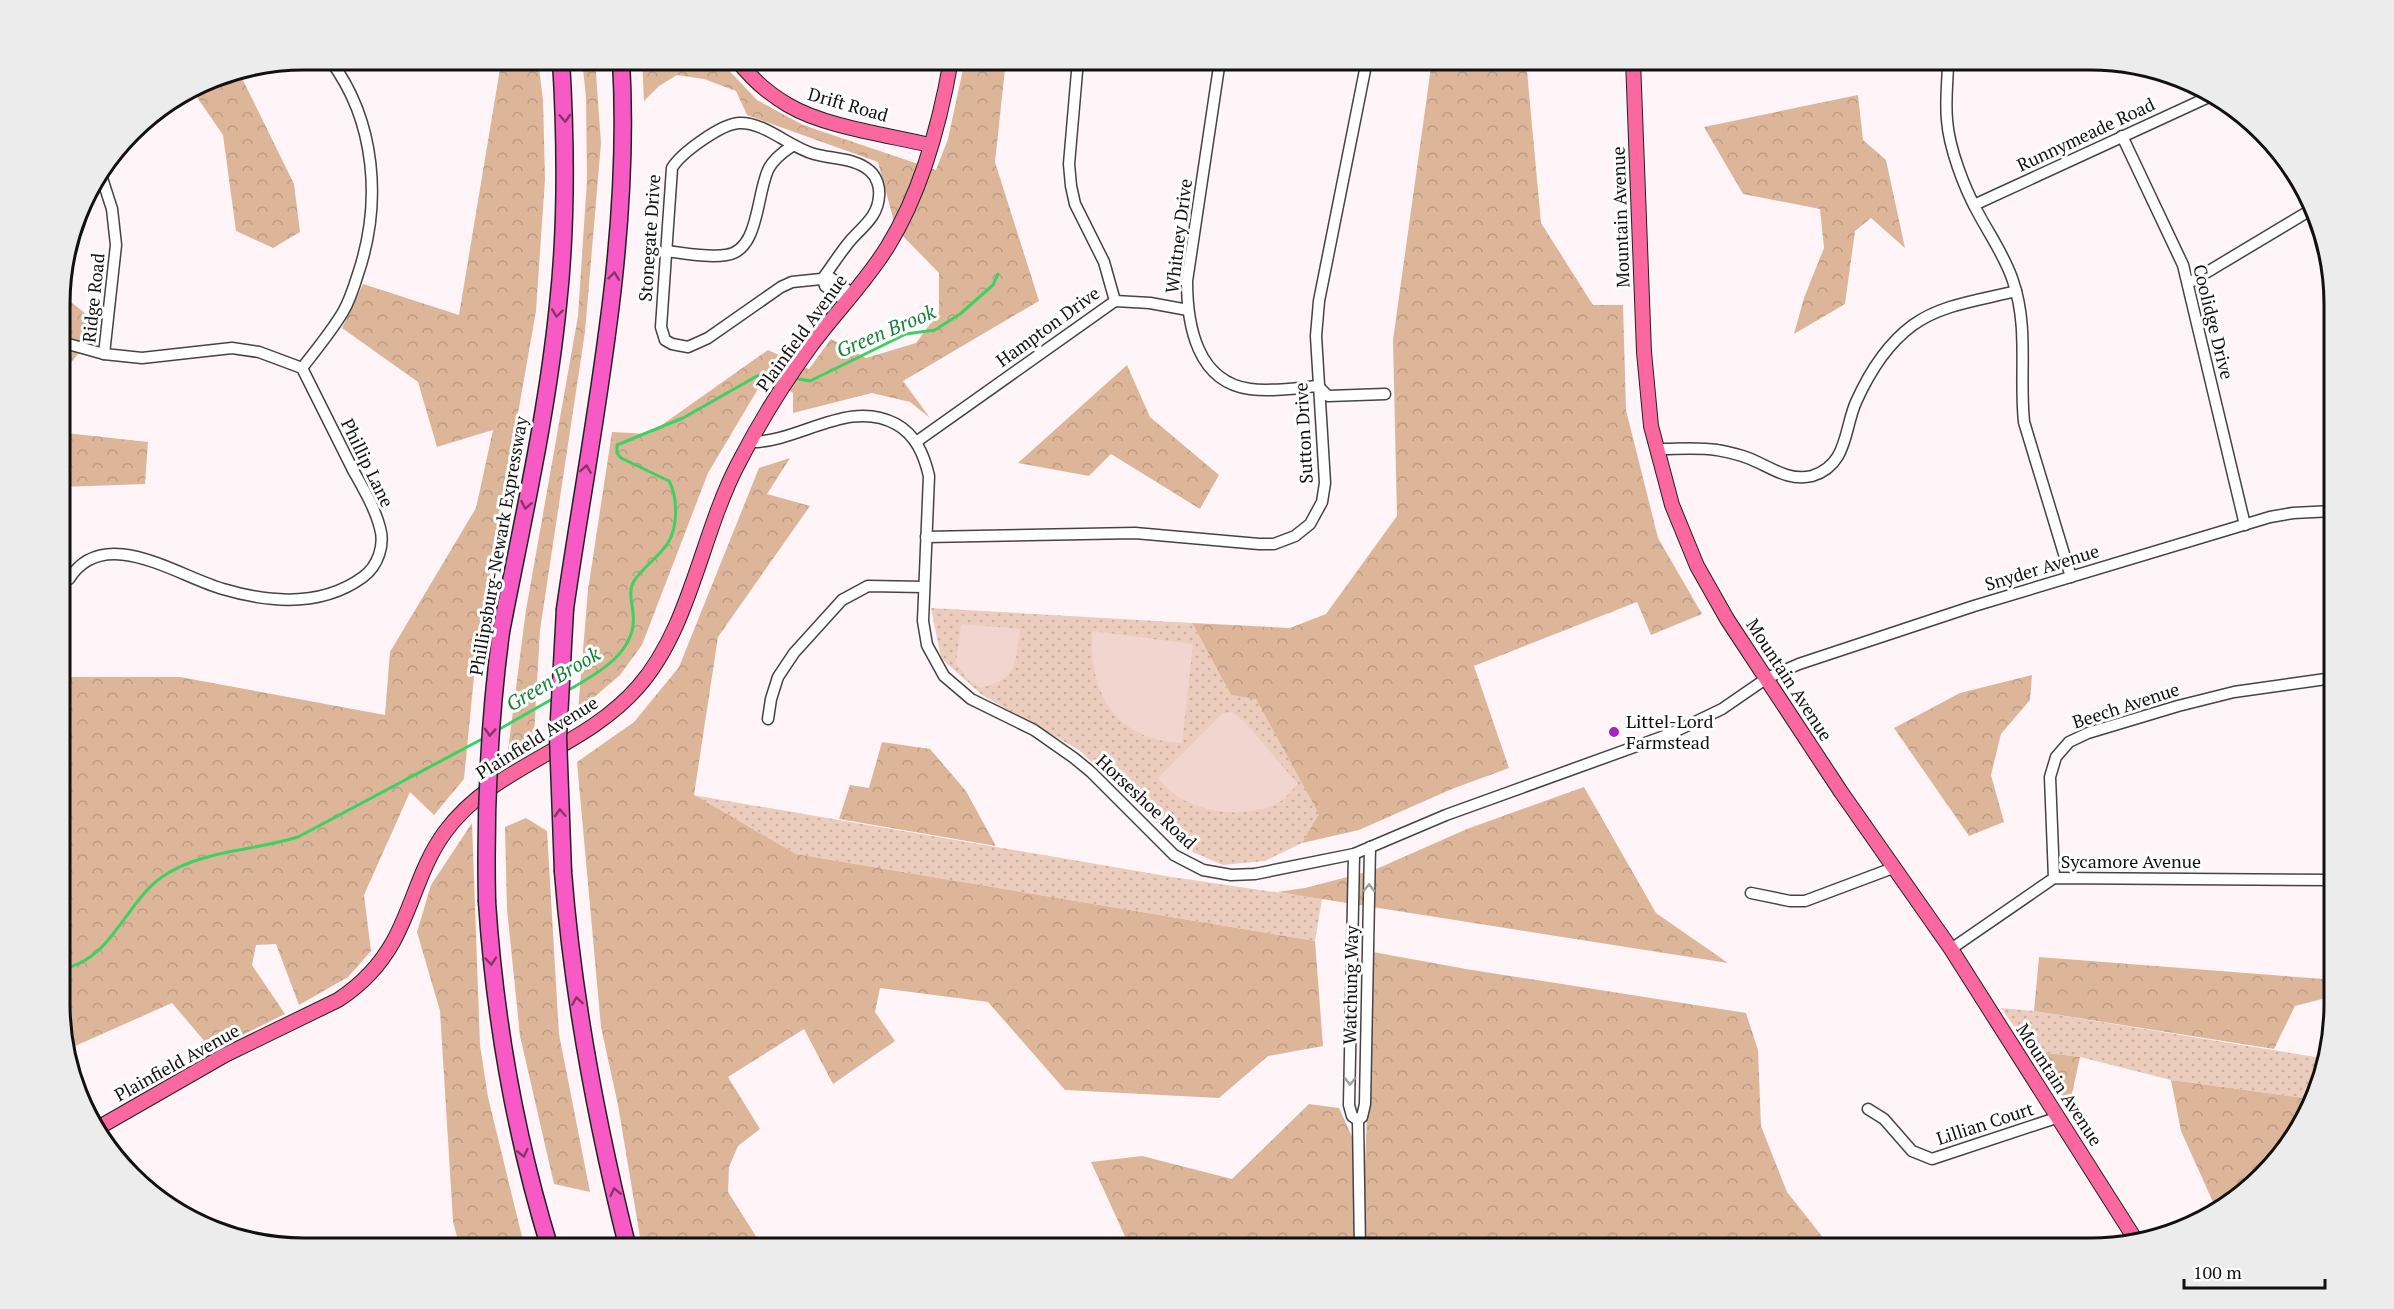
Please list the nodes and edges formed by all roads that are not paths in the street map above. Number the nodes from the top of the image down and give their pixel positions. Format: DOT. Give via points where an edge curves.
graph roads {
  1 [pos="336,70"];
  2 [pos="561,70"];
  3 [pos="621,70"];
  4 [pos="746,70"];
  5 [pos="949,70"];
  6 [pos="1077,70"];
  7 [pos="1218,70"];
  8 [pos="1365,70"];
  9 [pos="1633,70"];
  10 [pos="1948,70"];
  11 [pos="2202,100"];
  12 [pos="2122,136"];
  13 [pos="930,145"];
  14 [pos="792,146"];
  15 [pos="104,184"];
  16 [pos="1974,205"];
  17 [pos="2305,213"];
  18 [pos="666,251"];
  19 [pos="823,278"];
  20 [pos="2189,283"];
  21 [pos="2016,291"];
  22 [pos="850,298"];
  23 [pos="1115,301"];
  24 [pos="1188,310"];
  25 [pos="70,345"];
  26 [pos="104,354"];
  27 [pos="302,368"];
  28 [pos="1318,386"];
  29 [pos="1385,394"];
  30 [pos="916,441"];
  31 [pos="750,442"];
  32 [pos="1657,449"];
  33 [pos="2324,511"];
  34 [pos="2245,525"];
  35 [pos="926,537"];
  36 [pos="70,577"];
  37 [pos="2071,577"];
  38 [pos="924,587"];
  39 [pos="1767,678"];
  40 [pos="2324,679"];
  41 [pos="768,719"];
  42 [pos="1370,848"];
  43 [pos="1353,854"];
  44 [pos="1893,868"];
  45 [pos="2054,878"];
  46 [pos="2324,880"];
  47 [pos="1751,893"];
  48 [pos="1951,949"];
  49 [pos="1868,1109"];
  50 [pos="2059,1117"];
  51 [pos="1358,1120"];
  52 [pos="104,1125"];
  53 [pos="2132,1235"];
  54 [pos="547,1238"];
  55 [pos="626,1238"];
  56 [pos="1360,1238"];
  1 -- 27 [label="street" via="363,123 373,210 352,295"];
  2 -- 54 [label="highway, Phillipsburg-Newark Expressway, one-way, bridge" via="566,165 558,305 538,445 495,675 485,832 497,1016 526,1167"];
  55 -- 3 [label="highway, one-way, bridge" via="585,1055 574,981 563,872 558,737 565,609 618,249 623,168"];
  4 -- 13 [label="main road, Drift Road" via="789,106 810,115"];
  5 -- 13 [label="main road, Plainfield Avenue"];
  6 -- 23 [label="street, Hampton Drive" via="1069,164 1071,186 1075,204 1104,262"];
  7 -- 24 [label="street, Whitney Drive" via="1189,264"];
  8 -- 28 [label="street, Sutton Drive" via="1318,302"];
  9 -- 32 [label="main road, Mountain Avenue" via="1644,352"];
  10 -- 16 [label="street" via="1947,120 1956,160"];
  11 -- 12 [label="street, Runnymeade Road"];
  12 -- 16 [label="street, Runnymeade Road"];
  12 -- 20 [label="street, Coolidge Drive"];
  13 -- 22 [label="main road, Plainfield Avenue" via="904,218"];
  14 -- 18 [label="street" via="769,168 751,233 740,250 724,256"];
  14 -- 18 [label="street, Stonegate Drive" via="753,124 735,123 678,159 672,168"];
  14 -- 19 [label="street, Stonegate Drive" via="863,166 877,182 879,197 873,215"];
  15 -- 26 [label="street, Ridge Road" via="116,244"];
  16 -- 21 [label="street" via="2002,254"];
  17 -- 20 [label="street"];
  18 -- 19 [label="street, Stonegate Drive" via="662,333 672,344 688,347 708,338 781,287"];
  19 -- 22 [label="street" via="825,286"];
  20 -- 34 [label="street, Coolidge Drive"];
  21 -- 32 [label="street" via="1933,312 1898,338 1865,382 1854,405 1843,450 1830,466 1813,476 1793,477 1745,457 1715,450"];
  21 -- 37 [label="street" via="2024,344 2024,422"];
  22 -- 31 [label="main road, Plainfield Avenue" via="796,368"];
  23 -- 24 [label="street"];
  23 -- 30 [label="street, Hampton Drive"];
  24 -- 28 [label="street, Whitney Drive" via="1204,362 1225,381 1252,390"];
  25 -- 26 [label="street"];
  26 -- 27 [label="street" via="142,358 232,348 259,352"];
  27 -- 36 [label="street, Phillip Lane" via="381,529 380,554 368,574 335,592 291,601 221,589 132,555 90,559"];
  28 -- 29 [label="street" via="1328,396"];
  28 -- 35 [label="street, Sutton Drive" via="1324,496 1314,519 1290,539 1265,545 1135,533"];
  30 -- 31 [label="street" via="888,420 859,415 776,440"];
  30 -- 35 [label="street, Horseshoe Road" via="928,476"];
  31 -- 52 [label="main road, Plainfield Avenue" via="723,495 671,637 656,664 627,699 593,728 499,782 461,813 431,854 397,934 372,972 338,1000 225,1055"];
  32 -- 39 [label="main road, Mountain Avenue" via="1672,505 1697,566"];
  33 -- 34 [label="street, Snyder Avenue" via="2293,513"];
  34 -- 37 [label="street, Snyder Avenue"];
  35 -- 38 [label="street, Horseshoe Road"];
  37 -- 39 [label="street, Snyder Avenue" via="1799,664"];
  38 -- 41 [label="street" via="868,586 842,600 778,676"];
  38 -- 43 [label="street, Horseshoe Road" via="924,633 931,656 944,676 971,699 1028,726 1074,758 1174,855 1203,870 1231,875 1256,874"];
  39 -- 42 [label="street, Horseshoe Road" via="1722,709 1670,734 1446,815"];
  39 -- 44 [label="main road, Mountain Avenue"];
  40 -- 45 [label="street, Beech Avenue" via="2223,695 2088,733 2069,742 2056,757 2049,777"];
  42 -- 43 [label="street, Horseshoe Road"];
  51 -- 42 [label="street, Watchung Way, one-way" via="1365,1104"];
  43 -- 51 [label="street, Watchung Way, one-way" via="1349,1105 1353,1119"];
  44 -- 47 [label="street" via="1805,901"];
  44 -- 48 [label="main road, Mountain Avenue"];
  45 -- 46 [label="street, Sycamore Avenue"];
  45 -- 48 [label="street, Sycamore Avenue"];
  48 -- 50 [label="main road, Mountain Avenue"];
  49 -- 50 [label="street, Lillian Court" via="1884,1119 1912,1151 1932,1159"];
  50 -- 53 [label="main road, Mountain Avenue"];
  51 -- 56 [label="street, Watchung Way"];
}
